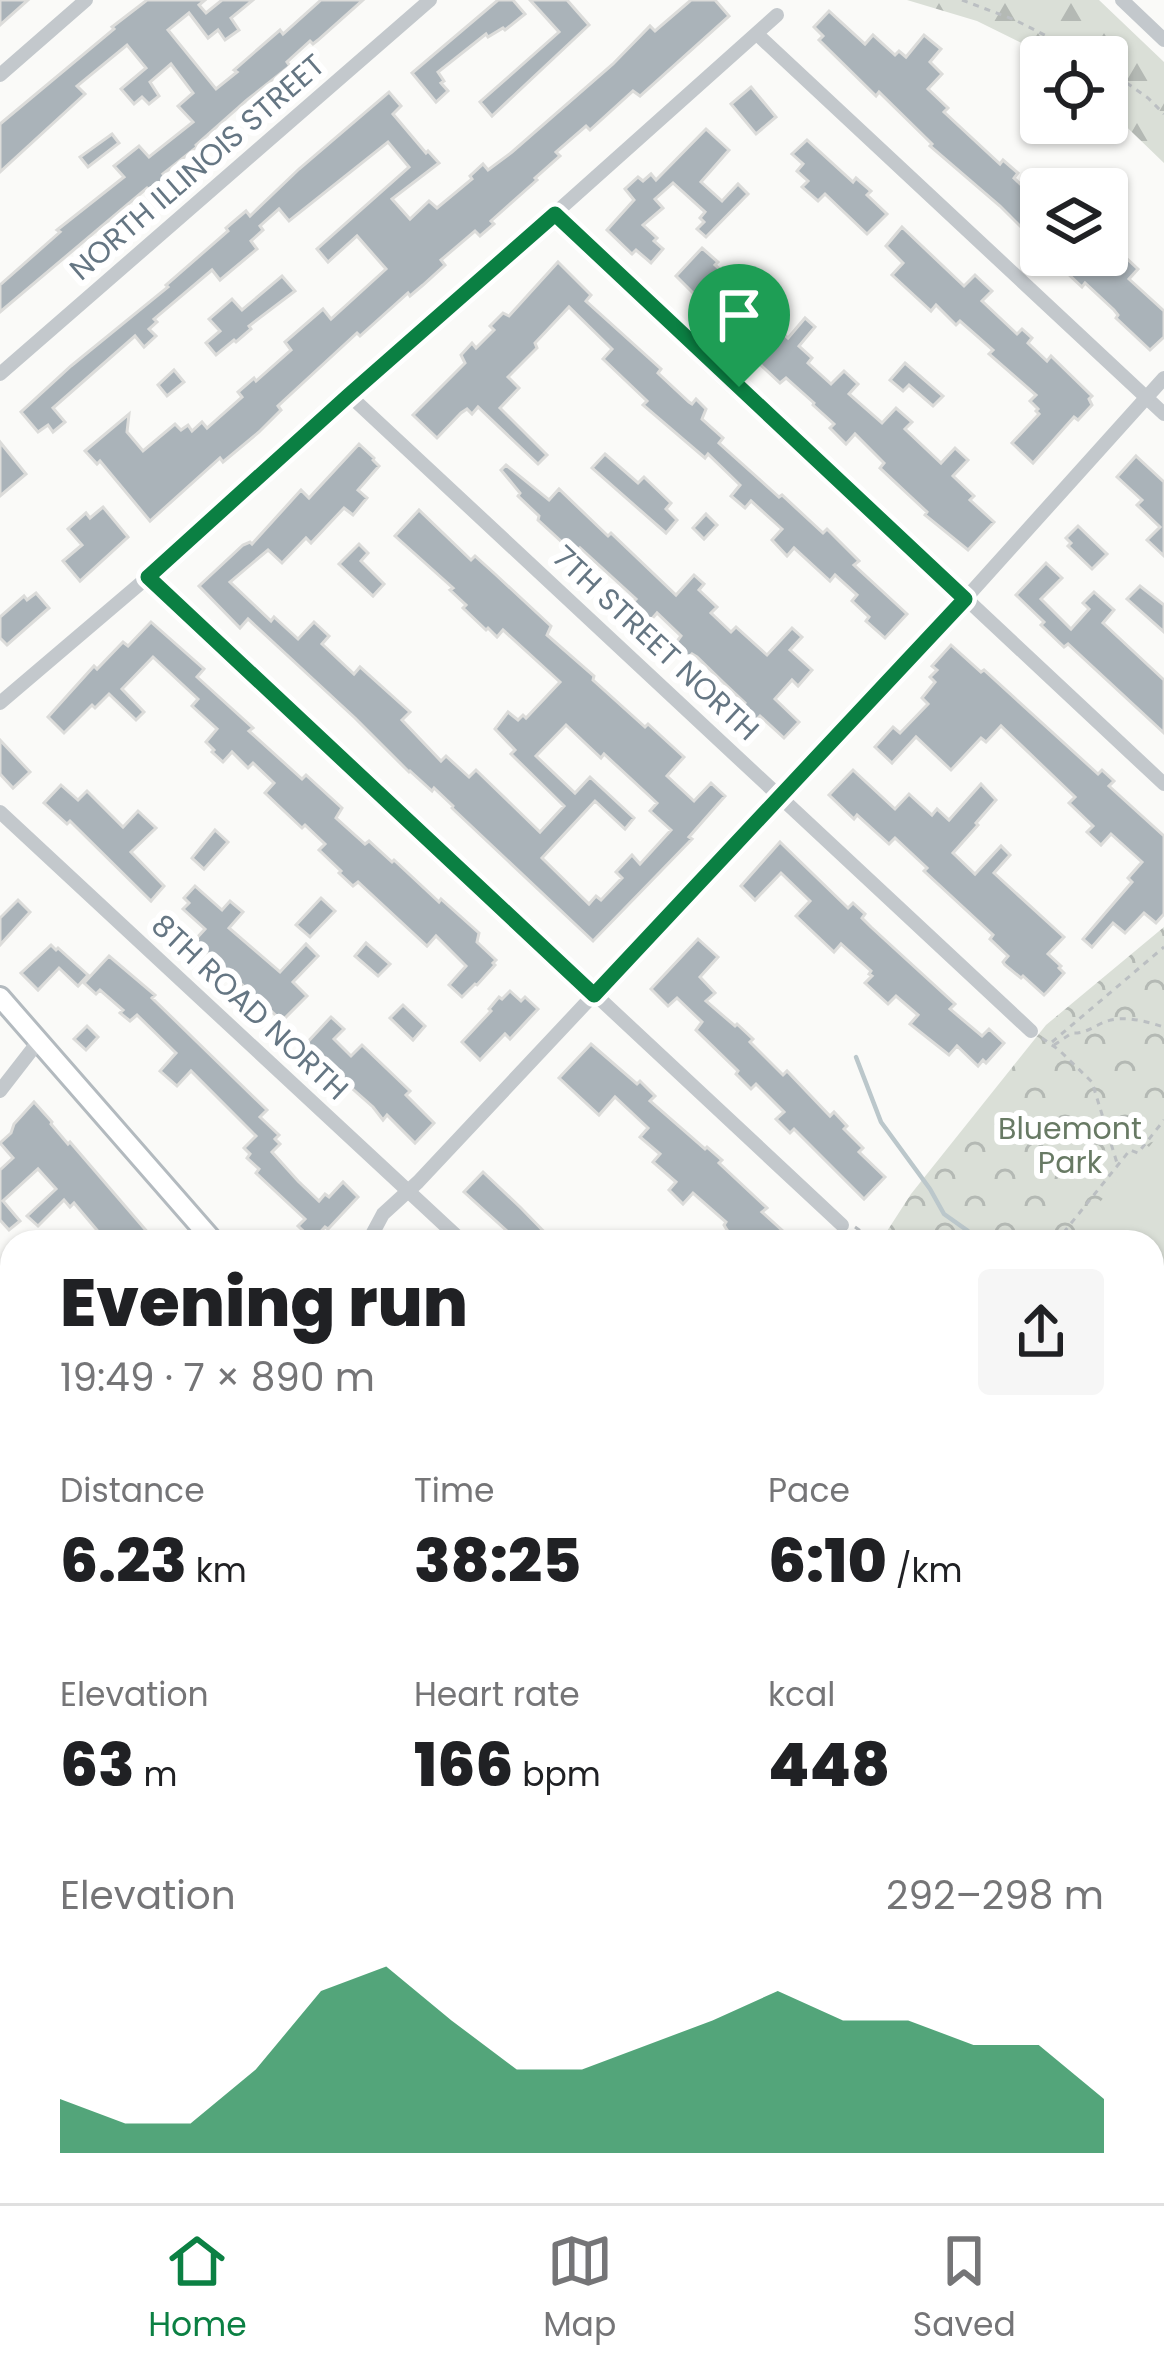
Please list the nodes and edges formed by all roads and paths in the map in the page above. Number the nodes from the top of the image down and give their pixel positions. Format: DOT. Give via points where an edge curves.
graph roads {
  1 [pos="86,0"];
  2 [pos="430,0"];
  3 [pos="962,0"];
  4 [pos="1122,0"];
  5 [pos="777,15"];
  6 [pos="758,35"];
  7 [pos="1047,36"];
  8 [pos="1164,40"];
  9 [pos="0,75"];
  10 [pos="1128,86"];
  11 [pos="1164,114"];
  12 [pos="555,214"];
  13 [pos="0,374"];
  14 [pos="1164,378"];
  15 [pos="349,395"];
  16 [pos="1146,397"];
  17 [pos="1164,414"];
  18 [pos="148,577"];
  19 [pos="965,599"];
  20 [pos="77,613"];
  21 [pos="89,627"];
  22 [pos="0,703"];
  23 [pos="1164,784"];
  24 [pos="780,794"];
  25 [pos="0,812"];
  26 [pos="1164,947"];
  27 [pos="594,995"];
  28 [pos="0,997"];
  29 [pos="1164,1027"];
  30 [pos="1030,1031"];
  31 [pos="38,1042"];
  32 [pos="1053,1046"];
  33 [pos="0,1091"];
  34 [pos="1164,1120"];
  35 [pos="1118,1165"];
  36 [pos="409,1190"];
  37 [pos="842,1225"];
  38 [pos="203,1230"];
  39 [pos="374,1230"];
  40 [pos="451,1230"];
  41 [pos="861,1230"];
  42 [pos="1066,1230"];
  1 -- 9 [label="street"];
  2 -- 13 [label="street, NORTH ILLINOIS STREET"];
  3 -- 7 [label="path"];
  4 -- 8 [label="street"];
  5 -- 6 [label="street"];
  6 -- 12 [label="street"];
  6 -- 16 [label="street"];
  10 -- 11 [label="path"];
  12 -- 15 [label="street"];
  12 -- 19 [label="street"];
  14 -- 16 [label="street"];
  15 -- 18 [label="street"];
  15 -- 24 [label="street, 7TH STREET NORTH"];
  16 -- 17 [label="street"];
  16 -- 19 [label="street"];
  18 -- 21 [label="street"];
  18 -- 27 [label="street"];
  19 -- 23 [label="street"];
  19 -- 24 [label="street"];
  20 -- 21 [label="lane"];
  21 -- 22 [label="street"];
  24 -- 27 [label="street"];
  24 -- 30 [label="street, 7TH STREET NORTH"];
  25 -- 36 [label="street, 8TH ROAD NORTH"];
  26 -- 32 [label="path"];
  27 -- 36 [label="street"];
  27 -- 37 [label="street"];
  28 -- 31 [label="main road"];
  29 -- 32 [label="path" via="1108,1020"];
  31 -- 33 [label="street"];
  31 -- 38 [label="main road"];
  32 -- 35 [label="path" via="1092,1082"];
  34 -- 35 [label="path" via="1138,1154 1130,1150"];
  35 -- 42 [label="path"];
  36 -- 39 [label="street"];
  36 -- 40 [label="street, 8TH ROAD NORTH"];
  37 -- 41 [label="path"];
}
